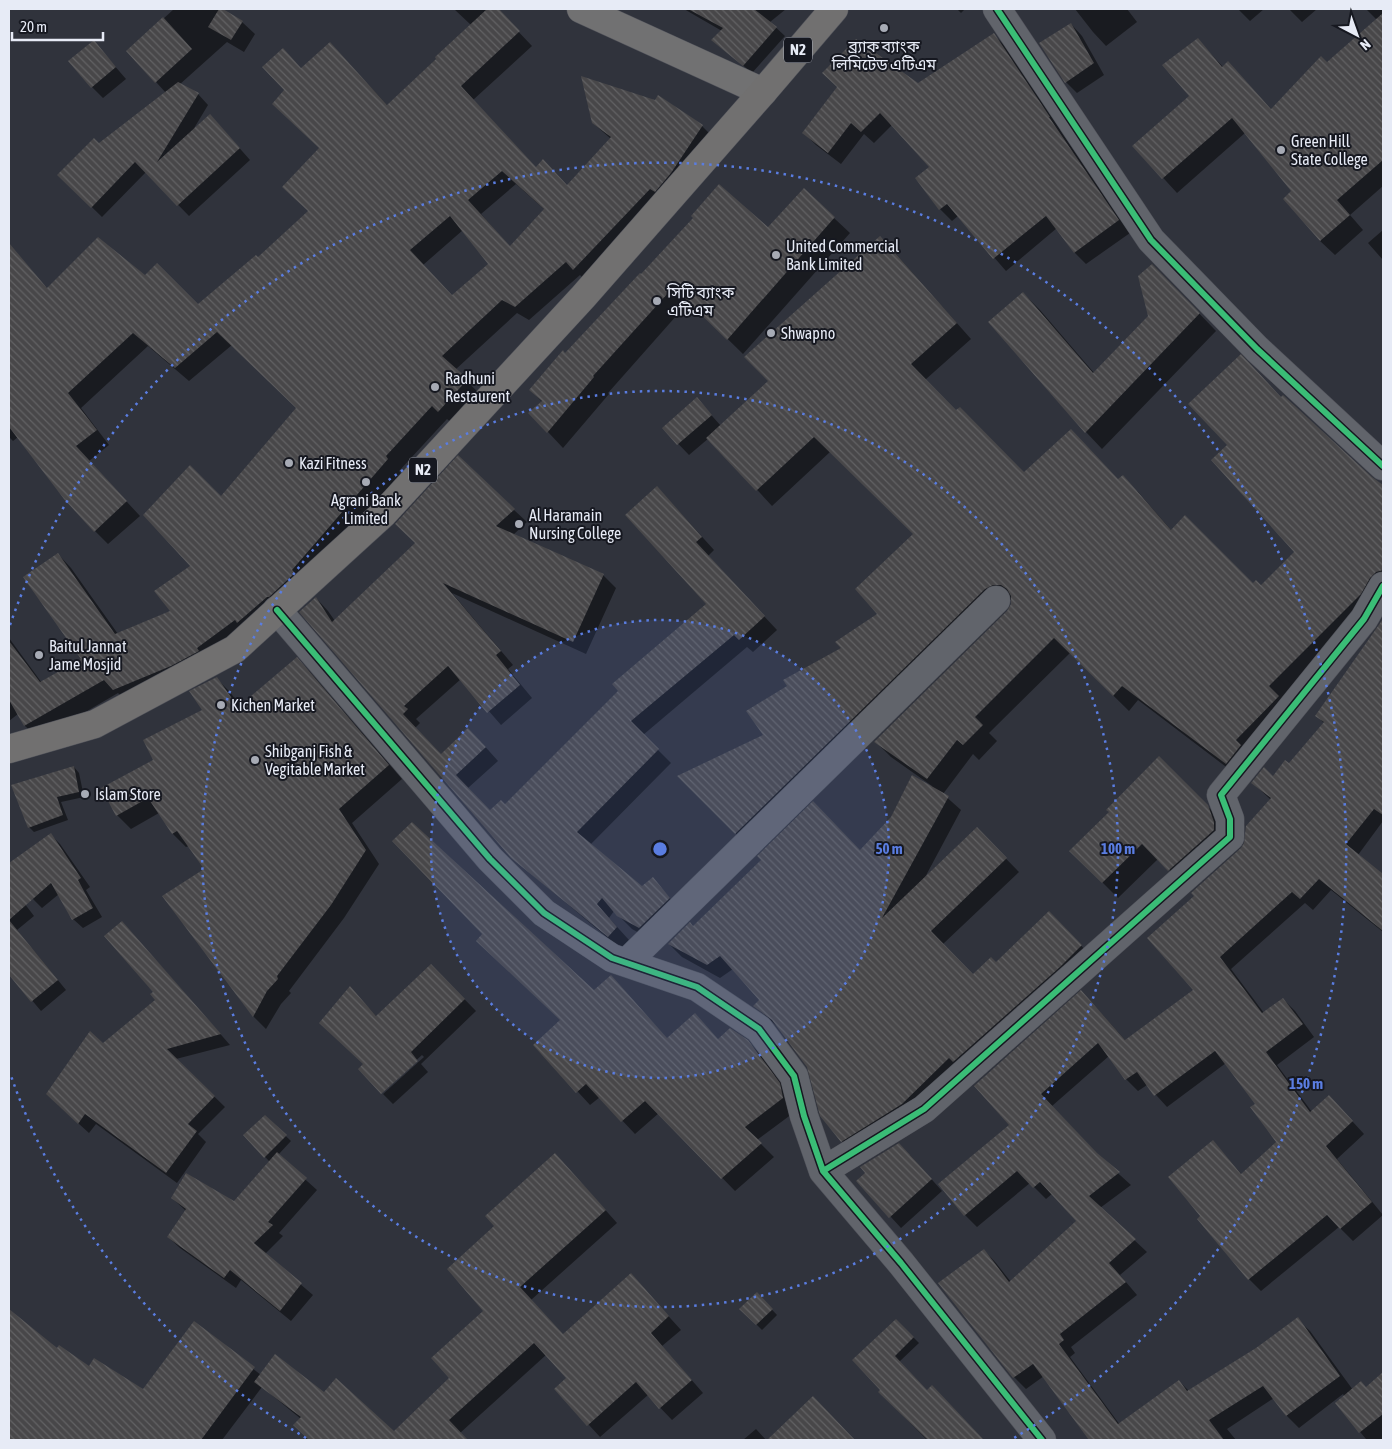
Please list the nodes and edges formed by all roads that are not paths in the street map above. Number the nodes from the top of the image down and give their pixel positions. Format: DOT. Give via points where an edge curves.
graph roads {
  1 [pos="580,9"];
  2 [pos="834,9"];
  3 [pos="997,9"];
  4 [pos="763,92"];
  5 [pos="1383,466"];
  6 [pos="1383,586"];
  7 [pos="996,600"];
  8 [pos="277,610"];
  9 [pos="9,749"];
  10 [pos="627,962"];
  11 [pos="823,1171"];
  12 [pos="1042,1440"];
  1 -- 4 [label="main road"];
  2 -- 4 [label="highway, N2"];
  3 -- 5 [label="street" via="1151,240 1257,349"];
  4 -- 8 [label="highway, N2" via="583,297 383,514"];
  6 -- 11 [label="street" via="1364,619 1221,795 1230,819 1230,837 924,1109"];
  7 -- 10 [label="street"];
  8 -- 9 [label="highway, N2" via="235,649 95,724"];
  8 -- 10 [label="street" via="490,859 544,913 612,958"];
  10 -- 11 [label="street" via="697,987 759,1029 794,1076"];
  11 -- 12 [label="street"];
}
